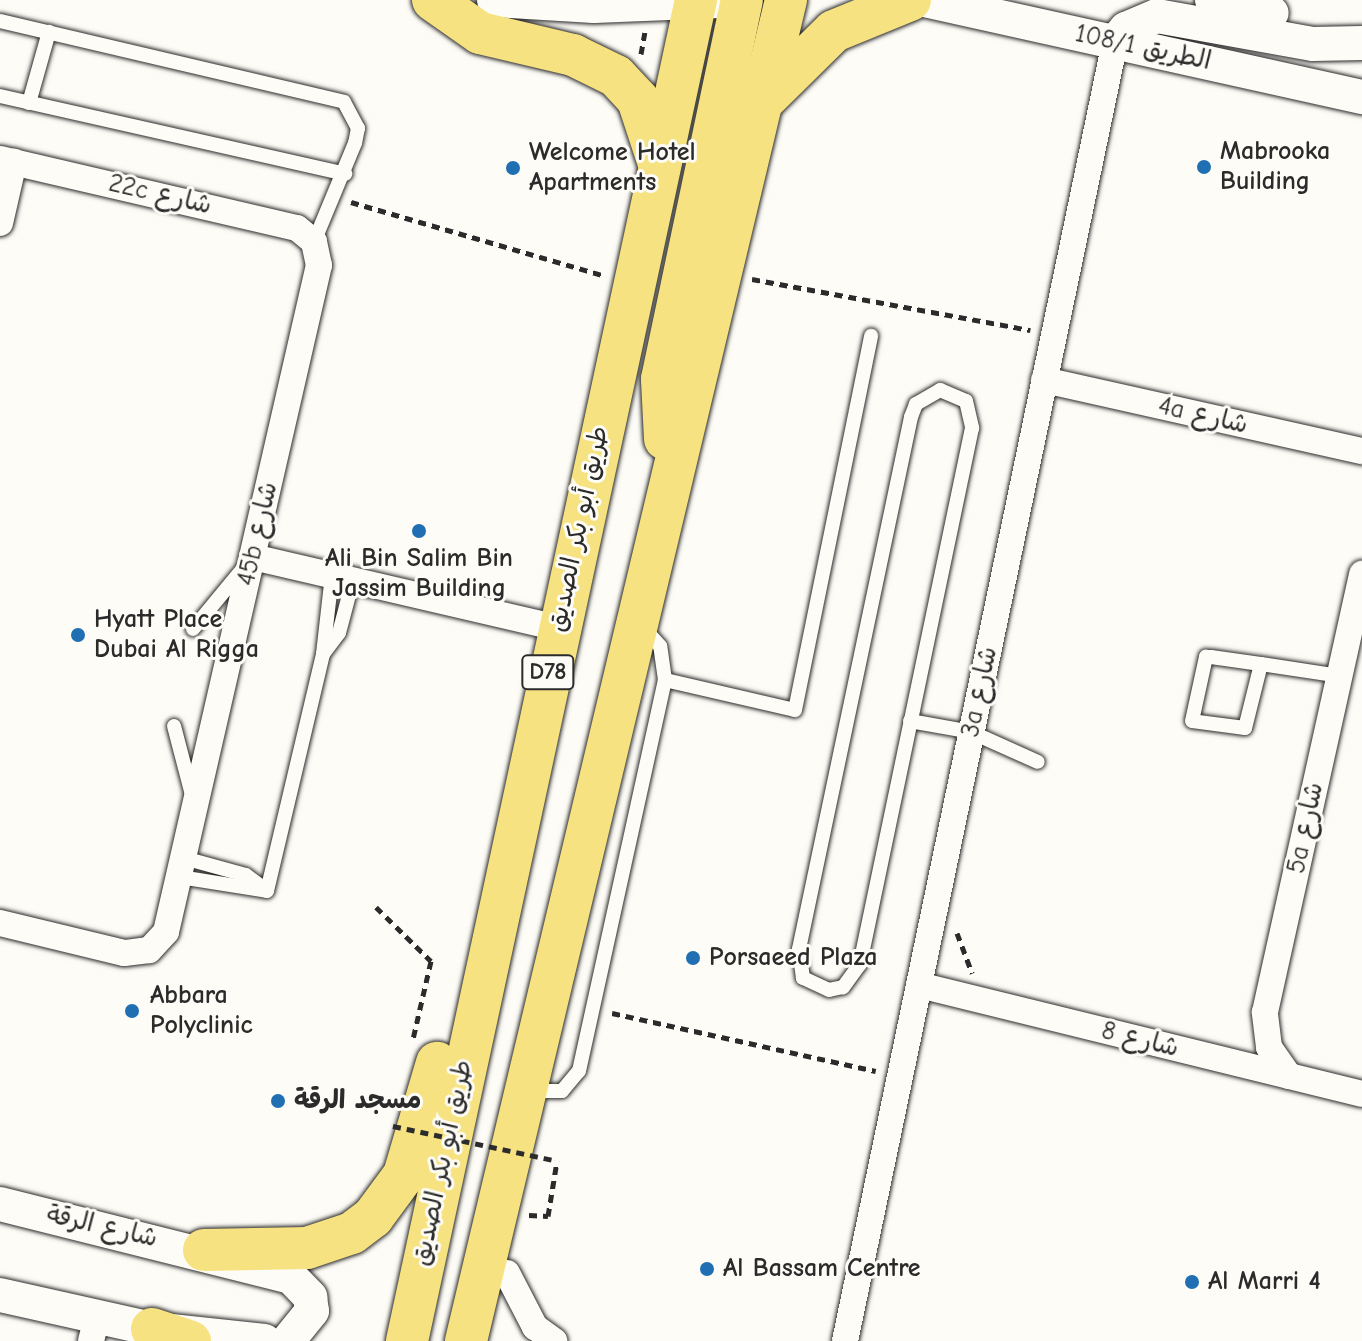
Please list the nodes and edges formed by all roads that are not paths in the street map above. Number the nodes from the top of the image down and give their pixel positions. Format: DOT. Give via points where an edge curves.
graph roads {
  1 [pos="433,0"];
  2 [pos="494,0"];
  3 [pos="743,0"];
  4 [pos="786,0"];
  5 [pos="910,0"];
  6 [pos="924,0"];
  7 [pos="1212,0"];
  8 [pos="696,2"];
  9 [pos="0,21"];
  10 [pos="49,32"];
  11 [pos="1362,32"];
  12 [pos="1115,42"];
  13 [pos="1362,43"];
  14 [pos="0,96"];
  15 [pos="1362,97"];
  16 [pos="763,102"];
  17 [pos="29,103"];
  18 [pos="7,160"];
  19 [pos="659,166"];
  20 [pos="345,174"];
  21 [pos="0,223"];
  22 [pos="314,242"];
  23 [pos="871,336"];
  24 [pos="1044,380"];
  25 [pos="1362,451"];
  26 [pos="672,459"];
  27 [pos="253,557"];
  28 [pos="1362,574"];
  29 [pos="343,578"];
  30 [pos="635,621"];
  31 [pos="558,628"];
  32 [pos="193,629"];
  33 [pos="323,654"];
  34 [pos="1261,664"];
  35 [pos="1339,676"];
  36 [pos="665,680"];
  37 [pos="910,721"];
  38 [pos="174,726"];
  39 [pos="971,732"];
  40 [pos="1038,762"];
  41 [pos="196,807"];
  42 [pos="182,868"];
  43 [pos="0,923"];
  44 [pos="481,982"];
  45 [pos="919,985"];
  46 [pos="1289,1076"];
  47 [pos="1362,1094"];
  48 [pos="525,1099"];
  49 [pos="0,1204"];
  50 [pos="204,1250"];
  51 [pos="507,1273"];
  52 [pos="0,1295"];
  53 [pos="94,1329"];
  54 [pos="171,1335"];
  55 [pos="264,1341"];
  56 [pos="288,1341"];
  57 [pos="407,1341"];
  58 [pos="466,1341"];
  59 [pos="492,1341"];
  60 [pos="554,1341"];
  61 [pos="845,1341"];
  1 -- 19 [label="main road" via="480,33 573,55 616,76 638,100"];
  2 -- 8 [label="street"];
  3 -- 8 [label="street"];
  3 -- 26 [label="main road" via="662,379 660,420"];
  4 -- 16 [label="main road"];
  5 -- 16 [label="main road" via="834,31"];
  6 -- 12 [label="street, 108/1 الطريق"];
  7 -- 11 [label="street"];
  8 -- 19 [label="main road, طريق أبو بكر الصديق / D78"];
  9 -- 10 [label="lane"];
  10 -- 17 [label="lane"];
  10 -- 20 [label="lane" via="344,102 358,128"];
  12 -- 13 [label="street" via="1126,29 1157,16 1313,44"];
  12 -- 15 [label="street, 108/1 الطريق"];
  12 -- 24 [label="street, 3a شارع"];
  14 -- 17 [label="lane"];
  16 -- 26 [label="main road"];
  17 -- 20 [label="lane"];
  18 -- 21 [label="street"];
  18 -- 22 [label="street, 22c شارع" via="287,224"];
  19 -- 31 [label="main road, طريق أبو بكر الصديق / D78"];
  20 -- 22 [label="lane"];
  22 -- 27 [label="street, 45b شارع" via="317,277"];
  23 -- 36 [label="lane" via="795,710"];
  24 -- 25 [label="street, 4a شارع"];
  24 -- 39 [label="street, 3a شارع"];
  26 -- 30 [label="main road"];
  27 -- 29 [label="street"];
  27 -- 32 [label="lane"];
  27 -- 41 [label="street, 45b شارع"];
  28 -- 35 [label="street, 5a شارع"];
  29 -- 31 [label="street"];
  29 -- 33 [label="lane"];
  29 -- 33 [label="lane" via="342,625"];
  30 -- 36 [label="lane" via="660,646"];
  30 -- 48 [label="main road"];
  31 -- 44 [label="main road, طريق أبو بكر الصديق / D78"];
  33 -- 42 [label="lane" via="267,891 246,875"];
  34 -- 34 [label="lane" via="1245,728 1192,721 1206,657"];
  34 -- 35 [label="lane"];
  35 -- 46 [label="street, 5a شارع" via="1265,1012 1269,1047"];
  36 -- 48 [label="lane" via="576,1080 562,1091"];
  37 -- 37 [label="lane" via="860,964 843,987 814,987 803,978 799,949 897,480 916,404 940,390 966,401 972,428"];
  37 -- 39 [label="lane"];
  38 -- 41 [label="lane"];
  39 -- 40 [label="lane"];
  39 -- 45 [label="street, 3a شارع"];
  41 -- 42 [label="street, 45b شارع"];
  42 -- 43 [label="street, 45b شارع" via="171,920 159,942 136,954"];
  44 -- 50 [label="main road" via="445,1036 404,1175 373,1217 352,1233 307,1248"];
  44 -- 57 [label="main road, طريق أبو بكر الصديق / D78"];
  45 -- 46 [label="street, شارع 8"];
  45 -- 61 [label="street, 3a شارع"];
  46 -- 47 [label="street, شارع 8"];
  48 -- 51 [label="main road"];
  48 -- 58 [label="main road"];
  49 -- 50 [label="street, شارع الرقة"];
  50 -- 56 [label="street, شارع الرقة" via="303,1285 312,1311"];
  51 -- 59 [label="main road"];
  51 -- 60 [label="street" via="535,1327"];
  52 -- 53 [label="street"];
  53 -- 54 [label="street"];
  54 -- 55 [label="street"];
}
